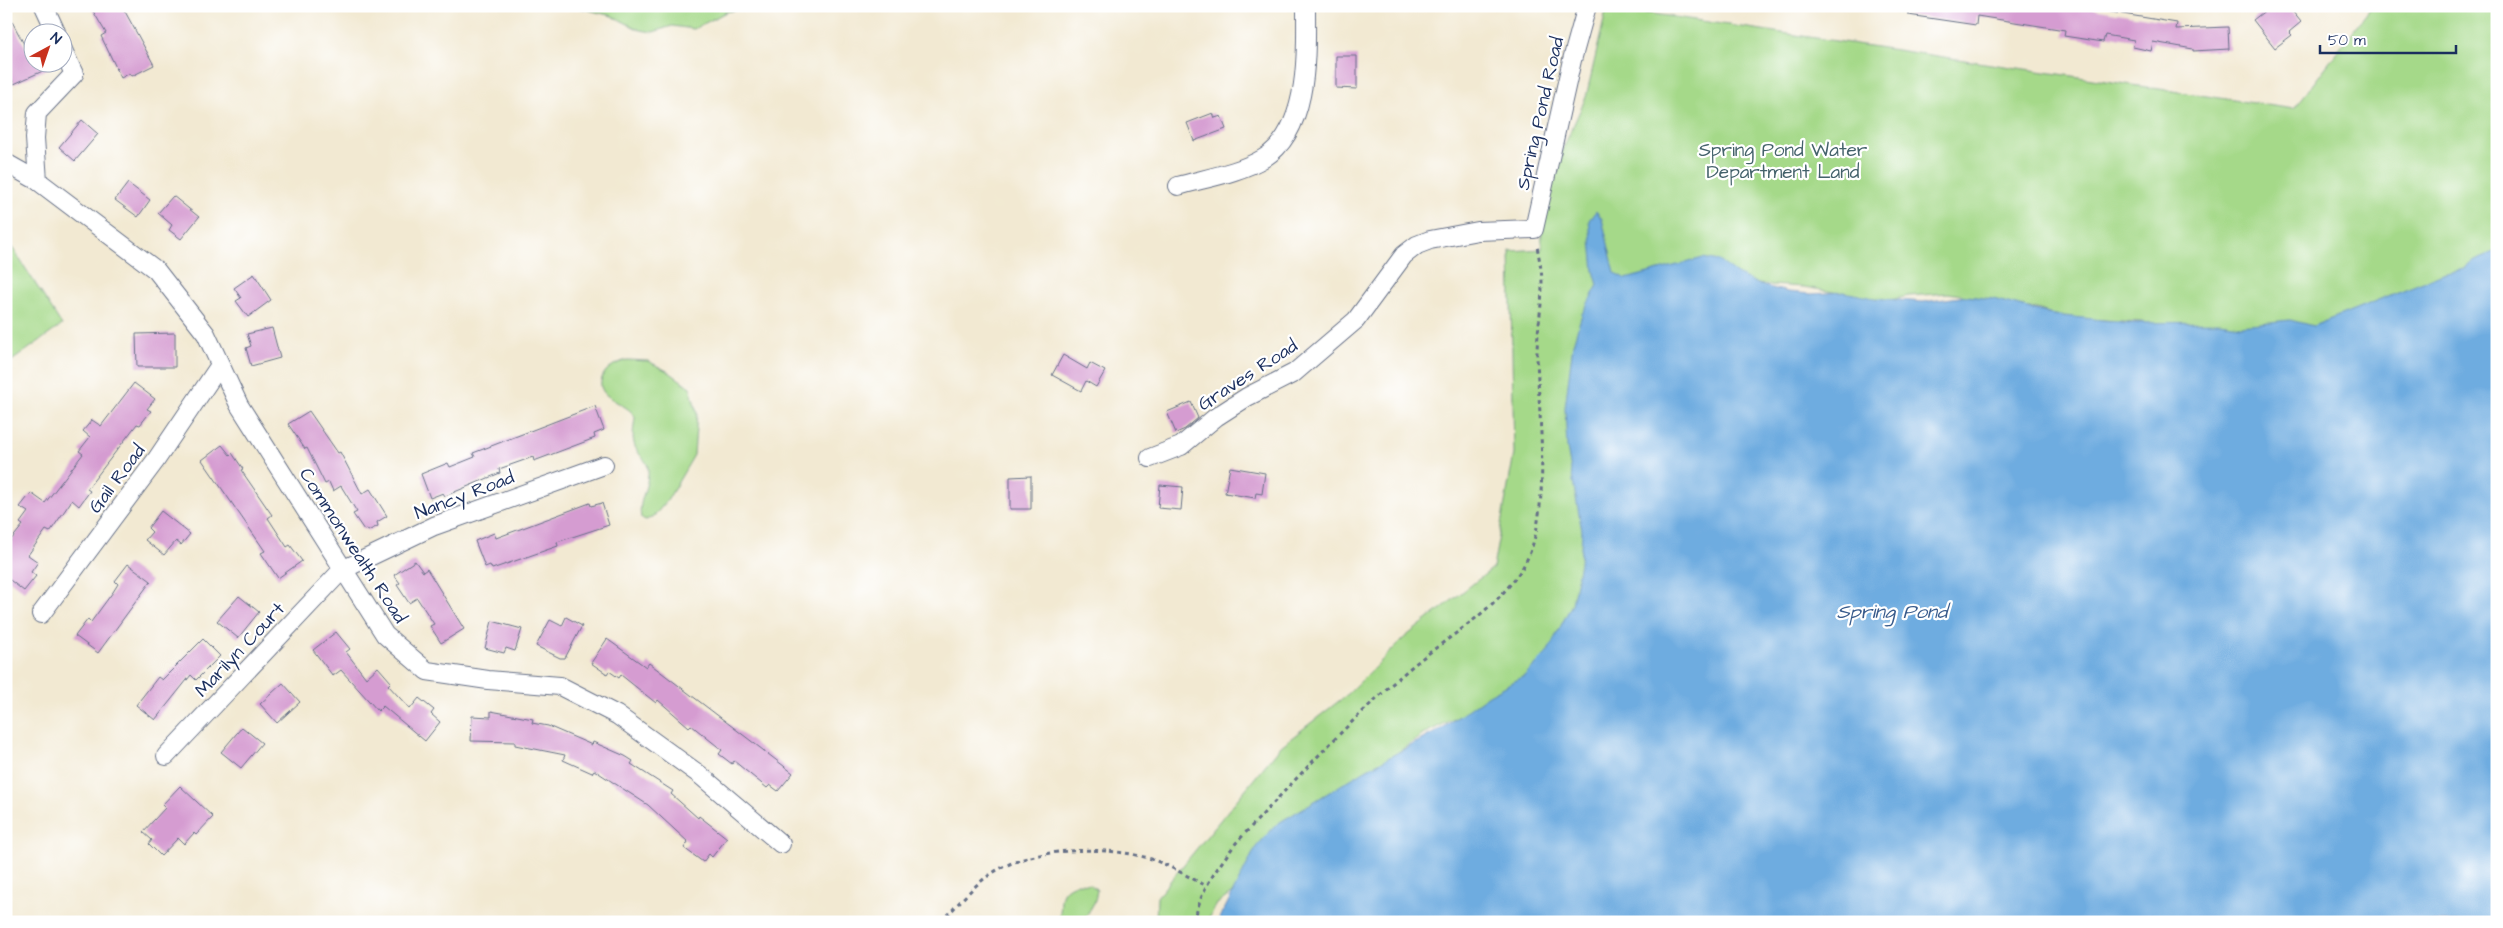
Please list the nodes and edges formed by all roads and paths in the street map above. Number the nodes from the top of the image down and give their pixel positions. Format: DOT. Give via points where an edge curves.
graph roads {
  1 [pos="44,6"];
  2 [pos="1306,6"];
  3 [pos="1587,6"];
  4 [pos="51,22"];
  5 [pos="72,70"];
  6 [pos="6,163"];
  7 [pos="38,181"];
  8 [pos="1178,186"];
  9 [pos="1534,229"];
  10 [pos="220,365"];
  11 [pos="1150,458"];
  12 [pos="604,465"];
  13 [pos="342,570"];
  14 [pos="41,614"];
  15 [pos="166,756"];
  16 [pos="781,844"];
  17 [pos="1207,886"];
  18 [pos="942,922"];
  19 [pos="1195,922"];
  1 -- 4 [label="street"];
  2 -- 8 [label="street" via="1303,88 1289,131 1278,146 1251,164"];
  3 -- 9 [label="street, Spring Pond Road"];
  5 -- 7 [label="street" via="74,74 37,113"];
  6 -- 7 [label="street, Commonwealth Road"];
  7 -- 10 [label="street, Commonwealth Road" via="156,270 206,334"];
  9 -- 11 [label="street, Graves Road" via="1478,231 1417,245 1404,255 1356,320 1294,373 1239,402 1181,446"];
  9 -- 17 [label="path" via="1542,282 1537,354 1542,474 1536,534 1522,569 1494,604 1414,665 1326,746 1236,843"];
  10 -- 13 [label="street, Commonwealth Road" via="239,405"];
  10 -- 14 [label="street, Gail Road" via="156,460"];
  12 -- 13 [label="street, Nancy Road" via="434,526"];
  13 -- 15 [label="street, Marilyn Court"];
  13 -- 16 [label="street, Commonwealth Road" via="385,635 427,671 560,686 616,715 681,761"];
  17 -- 18 [label="path" via="1148,858 1109,851 1038,854 987,876"];
  17 -- 19 [label="path"];
}
